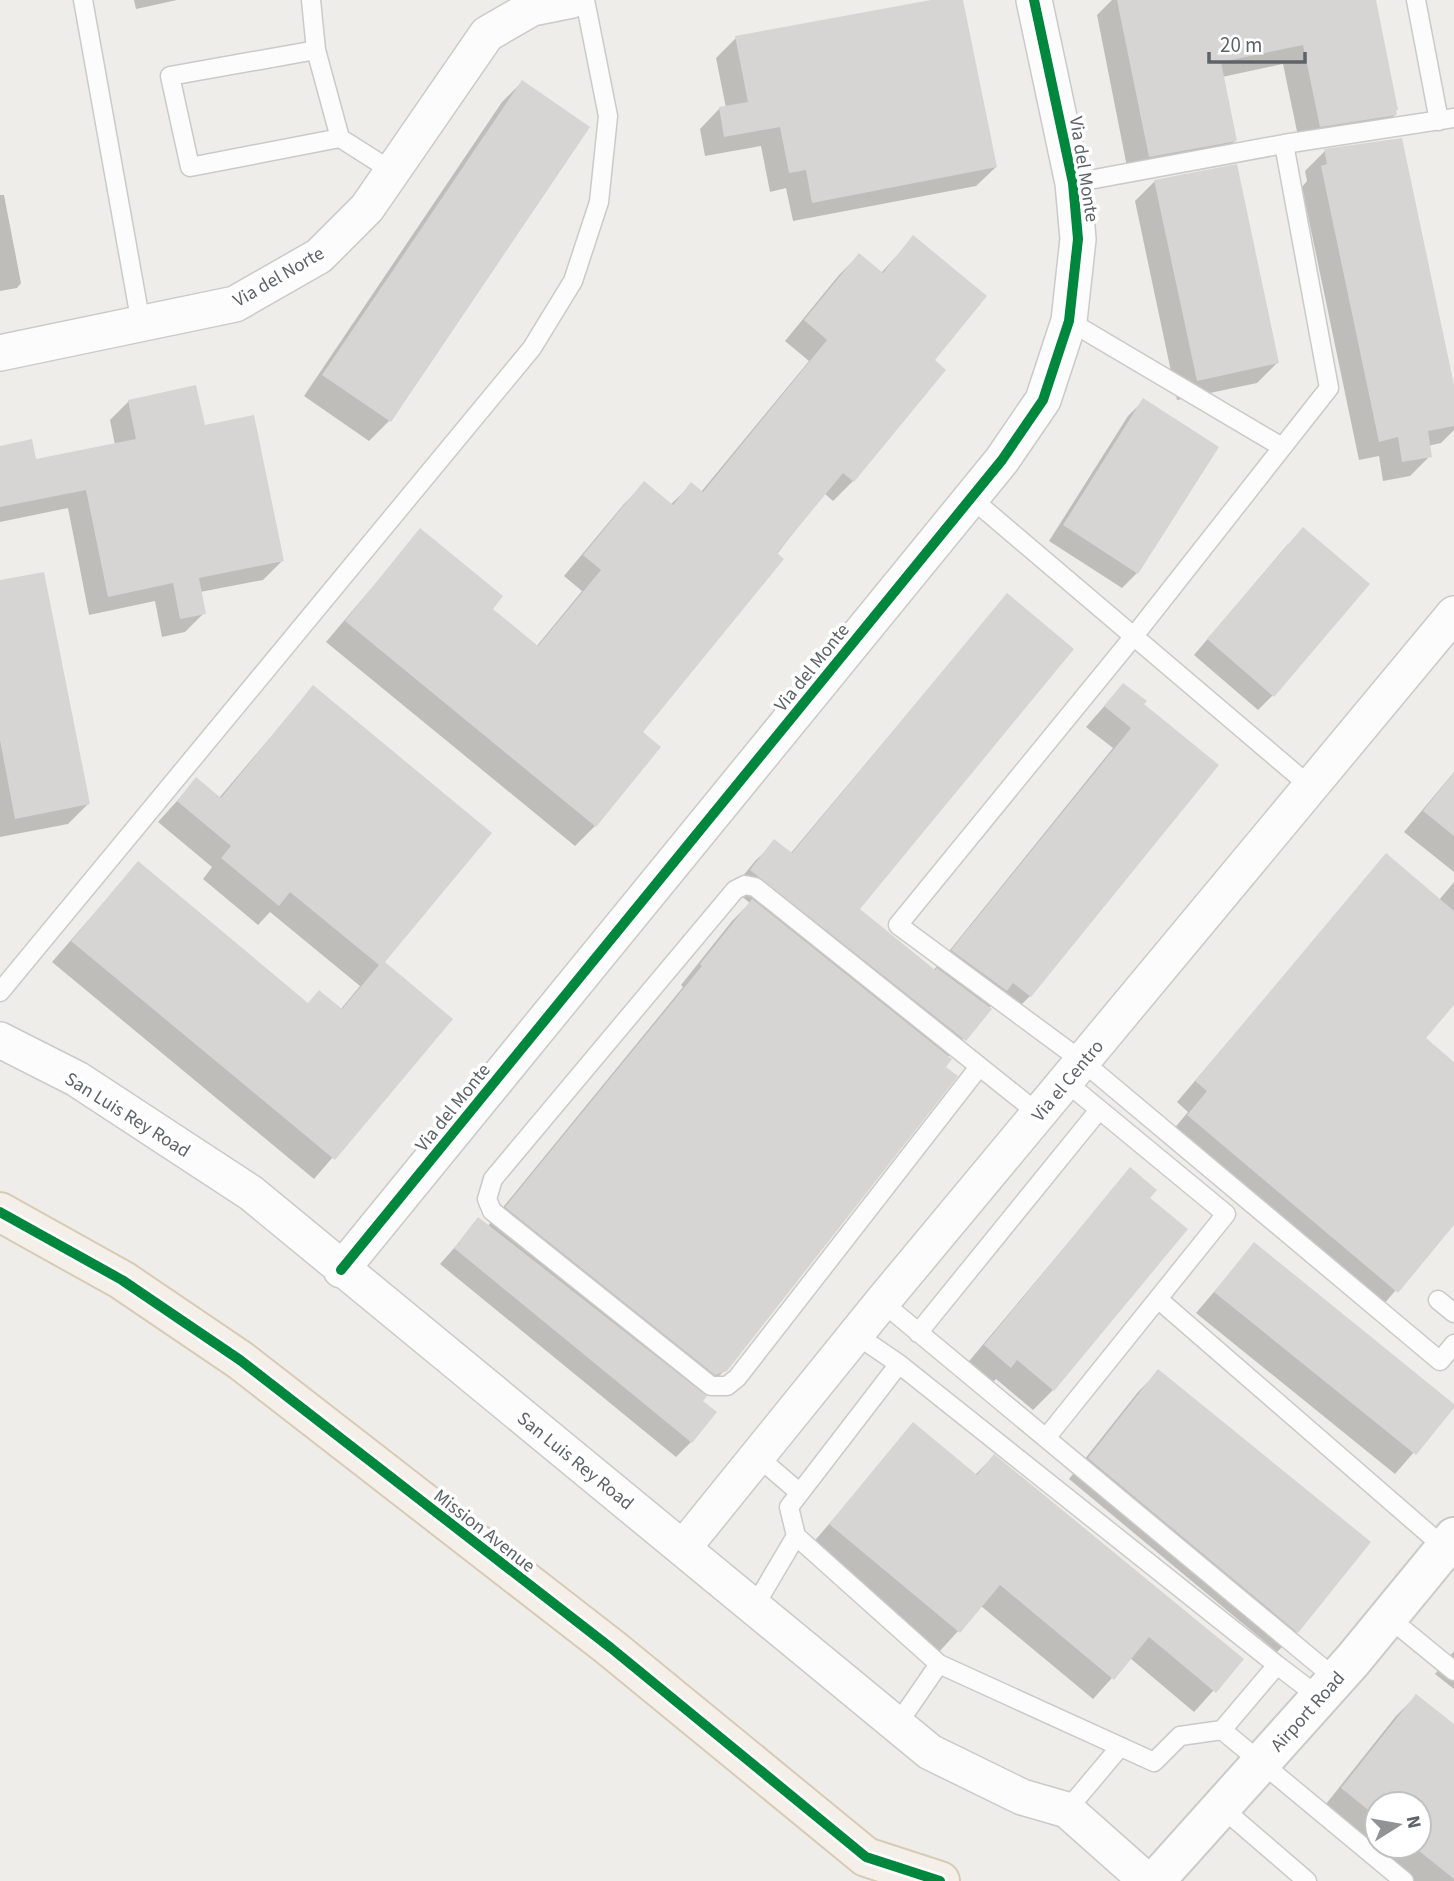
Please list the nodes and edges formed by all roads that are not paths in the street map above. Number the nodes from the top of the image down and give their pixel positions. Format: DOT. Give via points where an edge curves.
graph roads {
  1 [pos="83,0"];
  2 [pos="311,0"];
  3 [pos="572,0"];
  4 [pos="585,0"];
  5 [pos="1034,0"];
  6 [pos="1416,0"];
  7 [pos="316,50"];
  8 [pos="1446,119"];
  9 [pos="340,138"];
  10 [pos="1284,144"];
  11 [pos="392,171"];
  12 [pos="1073,183"];
  13 [pos="1069,321"];
  14 [pos="142,324"];
  15 [pos="0,353"];
  16 [pos="1282,447"];
  17 [pos="971,498"];
  18 [pos="1450,627"];
  19 [pos="1134,636"];
  20 [pos="1311,787"];
  21 [pos="0,992"];
  22 [pos="0,1040"];
  23 [pos="979,1067"];
  24 [pos="1074,1071"];
  25 [pos="1099,1110"];
  26 [pos="1039,1114"];
  27 [pos="0,1212"];
  28 [pos="341,1270"];
  29 [pos="1158,1299"];
  30 [pos="1438,1300"];
  31 [pos="883,1302"];
  32 [pos="1454,1313"];
  33 [pos="918,1333"];
  34 [pos="858,1336"];
  35 [pos="1454,1344"];
  36 [pos="899,1364"];
  37 [pos="1046,1438"];
  38 [pos="758,1457"];
  39 [pos="800,1493"];
  40 [pos="796,1536"];
  41 [pos="1449,1542"];
  42 [pos="683,1548"];
  43 [pos="754,1606"];
  44 [pos="1388,1617"];
  45 [pos="939,1664"];
  46 [pos="1277,1665"];
  47 [pos="1454,1671"];
  48 [pos="1327,1688"];
  49 [pos="897,1725"];
  50 [pos="1222,1730"];
  51 [pos="1120,1747"];
  52 [pos="1261,1763"];
  53 [pos="1221,1807"];
  54 [pos="1067,1810"];
  55 [pos="872,1869"];
  56 [pos="940,1881"];
  57 [pos="1147,1881"];
  58 [pos="1155,1881"];
  59 [pos="1307,1881"];
  60 [pos="1404,1881"];
  1 -- 14 [label="lane"];
  2 -- 7 [label="lane"];
  3 -- 11 [label="street, Via del Norte" via="532,8 487,34"];
  4 -- 21 [label="lane" via="608,116 599,202 573,281 532,348"];
  5 -- 12 [label="street, Via del Monte"];
  6 -- 8 [label="lane"];
  7 -- 9 [label="lane"];
  7 -- 9 [label="lane" via="170,76 190,167"];
  8 -- 10 [label="lane"];
  9 -- 11 [label="lane"];
  10 -- 12 [label="lane"];
  10 -- 16 [label="lane" via="1329,388"];
  11 -- 14 [label="street, Via del Norte" via="367,208 320,256 235,304"];
  12 -- 13 [label="street, Via del Monte" via="1078,239"];
  13 -- 16 [label="lane"];
  13 -- 17 [label="street, Via del Monte" via="1043,400"];
  14 -- 15 [label="street, Via del Norte"];
  16 -- 19 [label="lane"];
  17 -- 19 [label="lane"];
  17 -- 28 [label="street, Via del Monte"];
  18 -- 20 [label="street, Via el Centro"];
  19 -- 20 [label="lane"];
  19 -- 24 [label="lane" via="898,925"];
  20 -- 24 [label="street, Via el Centro"];
  22 -- 28 [label="street, San Luis Rey Road" via="76,1079 251,1193"];
  23 -- 23 [label="lane" via="755,887 745,885 735,890 493,1179 487,1199 492,1211 710,1386 727,1386"];
  23 -- 26 [label="lane"];
  24 -- 25 [label="lane"];
  24 -- 26 [label="street, Via el Centro"];
  24 -- 35 [label="lane" via="1440,1362"];
  25 -- 29 [label="lane" via="1226,1214"];
  25 -- 33 [label="lane"];
  26 -- 31 [label="street, Via el Centro"];
  27 -- 55 [label="main road, Mission Avenue" via="122,1280 240,1360 611,1648"];
  28 -- 42 [label="street, San Luis Rey Road"];
  29 -- 37 [label="lane"];
  29 -- 41 [label="lane"];
  30 -- 32 [label="lane"];
  31 -- 33 [label="lane"];
  31 -- 34 [label="street, Via el Centro"];
  33 -- 37 [label="lane"];
  34 -- 36 [label="lane"];
  34 -- 38 [label="street, Via el Centro"];
  36 -- 39 [label="lane"];
  36 -- 46 [label="lane"];
  37 -- 48 [label="lane"];
  38 -- 39 [label="lane"];
  38 -- 42 [label="street, Via el Centro"];
  39 -- 40 [label="lane" via="789,1507"];
  40 -- 43 [label="lane"];
  40 -- 45 [label="lane"];
  41 -- 44 [label="street, Airport Road"];
  42 -- 43 [label="street, San Luis Rey Road"];
  43 -- 49 [label="street, San Luis Rey Road"];
  44 -- 47 [label="lane"];
  44 -- 48 [label="street, Airport Road"];
  45 -- 49 [label="lane"];
  45 -- 51 [label="lane"];
  46 -- 48 [label="lane"];
  46 -- 50 [label="lane"];
  48 -- 52 [label="street, Airport Road"];
  49 -- 54 [label="street, San Luis Rey Road" via="930,1752 1022,1797"];
  50 -- 51 [label="lane" via="1180,1736 1154,1762"];
  50 -- 52 [label="lane"];
  51 -- 54 [label="lane"];
  52 -- 53 [label="street, Airport Road"];
  52 -- 60 [label="lane"];
  53 -- 58 [label="street, Airport Road"];
  53 -- 59 [label="lane"];
  54 -- 57 [label="street, San Luis Rey Road"];
  55 -- 56 [label="main road, Mission Avenue"];
}
